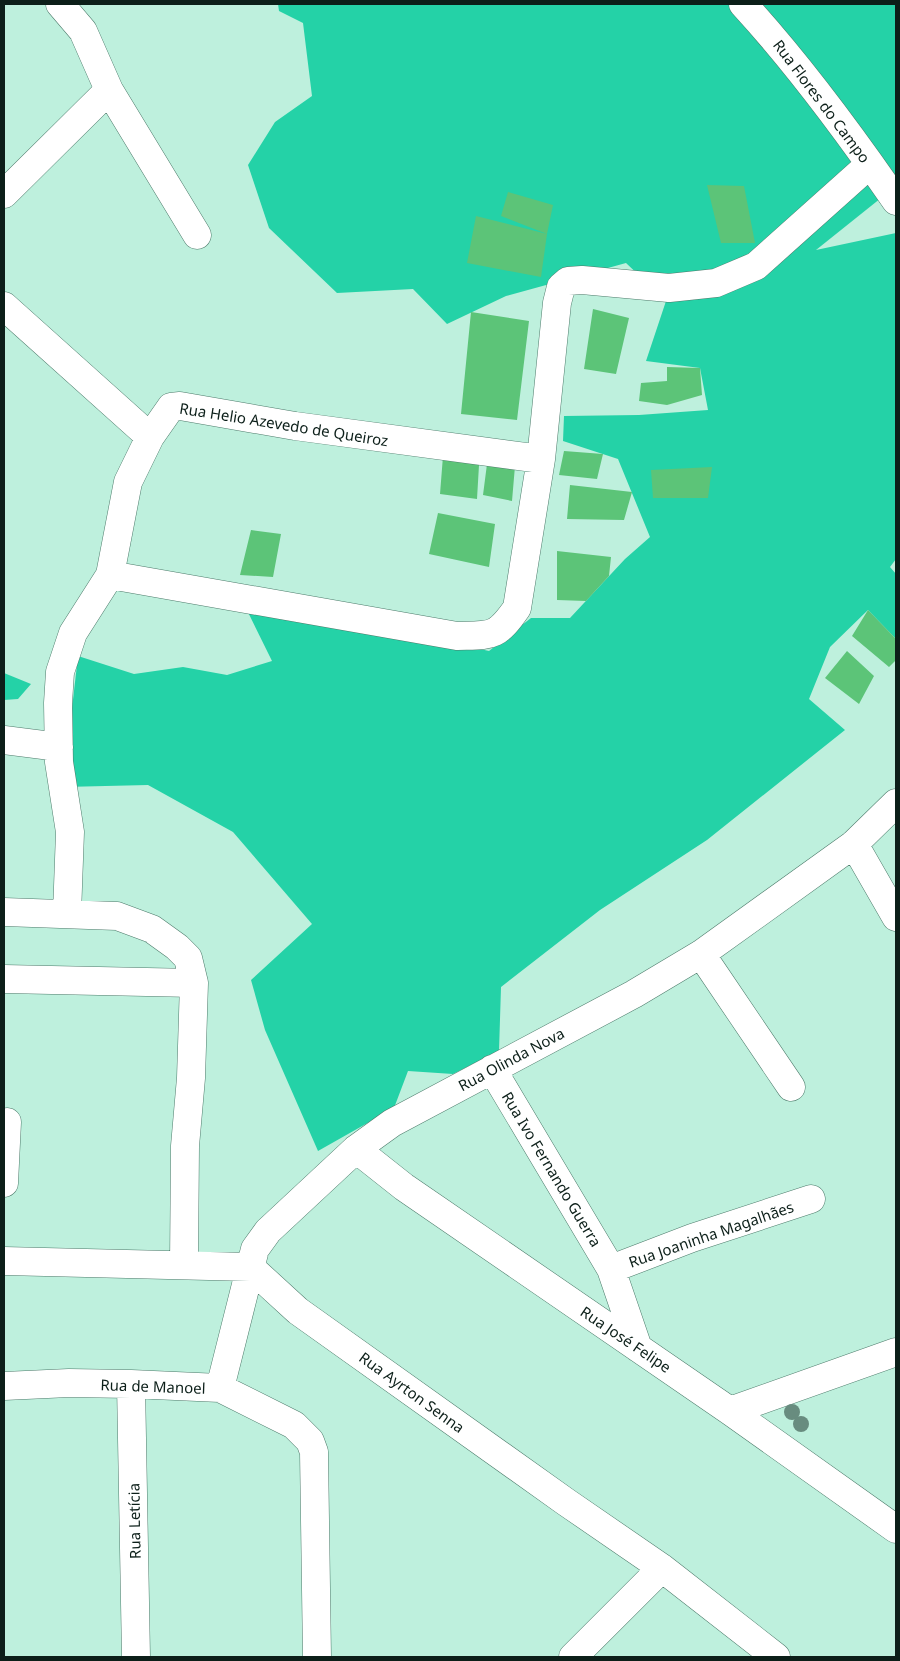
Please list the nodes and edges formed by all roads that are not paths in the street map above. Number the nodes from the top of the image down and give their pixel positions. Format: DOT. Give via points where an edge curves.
graph roads {
  1 [pos="60,4"];
  2 [pos="742,4"];
  3 [pos="109,90"];
  4 [pos="870,164"];
  5 [pos="4,194"];
  6 [pos="896,202"];
  7 [pos="197,235"];
  8 [pos="4,306"];
  9 [pos="150,437"];
  10 [pos="540,459"];
  11 [pos="110,575"];
  12 [pos="4,740"];
  13 [pos="58,747"];
  14 [pos="896,803"];
  15 [pos="854,844"];
  16 [pos="4,912"];
  17 [pos="67,914"];
  18 [pos="896,917"];
  19 [pos="701,954"];
  20 [pos="4,979"];
  21 [pos="194,983"];
  22 [pos="492,1069"];
  23 [pos="791,1087"];
  24 [pos="7,1122"];
  25 [pos="356,1149"];
  26 [pos="4,1183"];
  27 [pos="811,1199"];
  28 [pos="4,1261"];
  29 [pos="184,1264"];
  30 [pos="250,1267"];
  31 [pos="611,1269"];
  32 [pos="638,1348"];
  33 [pos="896,1352"];
  34 [pos="131,1384"];
  35 [pos="4,1386"];
  36 [pos="220,1388"];
  37 [pos="730,1411"];
  38 [pos="896,1529"];
  39 [pos="662,1568"];
  40 [pos="136,1657"];
  41 [pos="317,1657"];
  42 [pos="573,1657"];
  43 [pos="776,1657"];
  1 -- 3 [label="street" via="83,31"];
  2 -- 4 [label="street, Rua Flores do Campo" via="777,41"];
  3 -- 5 [label="street"];
  3 -- 7 [label="street"];
  4 -- 6 [label="street, Rua Flores do Campo"];
  4 -- 10 [label="street" via="756,266 716,283 669,288 568,281 561,287"];
  8 -- 9 [label="street"];
  9 -- 10 [label="street, Rua Helio Azevedo de Queiroz" via="171,407 180,406 295,426"];
  9 -- 11 [label="street, Rua Helio Azevedo de Queiroz" via="128,482"];
  10 -- 11 [label="street" via="517,608 505,626 489,635 457,636"];
  11 -- 13 [label="street, Rua Helio Azevedo de Queiroz" via="74,633 60,672"];
  12 -- 13 [label="street"];
  13 -- 17 [label="street, Rua Helio Azevedo de Queiroz" via="70,832"];
  14 -- 15 [label="street, Rua Olinda Nova"];
  15 -- 18 [label="street"];
  15 -- 19 [label="street, Rua Olinda Nova"];
  16 -- 17 [label="street"];
  17 -- 21 [label="street" via="117,916 152,930 188,958"];
  19 -- 22 [label="street, Rua Olinda Nova" via="634,994"];
  19 -- 23 [label="street"];
  20 -- 21 [label="street"];
  21 -- 29 [label="street" via="185,1146"];
  22 -- 25 [label="street, Rua Olinda Nova" via="392,1123"];
  22 -- 31 [label="street, Rua Ivo Fernando Guerra"];
  24 -- 26 [label="street"];
  25 -- 30 [label="street, Rua Olinda Nova" via="268,1231 254,1248"];
  25 -- 32 [label="street, Rua José Felipe" via="404,1187"];
  27 -- 31 [label="street, Rua Joaninha Magalhães" via="692,1238"];
  28 -- 29 [label="street"];
  29 -- 30 [label="street"];
  30 -- 36 [label="street, Rua Olinda Nova"];
  30 -- 39 [label="street, Rua Ayrton Senna" via="298,1310"];
  31 -- 32 [label="street, Rua Ivo Fernando Guerra"];
  32 -- 37 [label="street, Rua José Felipe"];
  33 -- 37 [label="street"];
  34 -- 35 [label="street, Rua de Manoel"];
  34 -- 36 [label="street, Rua de Manoel"];
  34 -- 40 [label="street, Rua Letícia"];
  36 -- 41 [label="street, Rua de Manoel" via="294,1425 310,1441 314,1452"];
  37 -- 38 [label="street, Rua José Felipe"];
  39 -- 42 [label="street"];
  39 -- 43 [label="street, Rua Ayrton Senna"];
}
